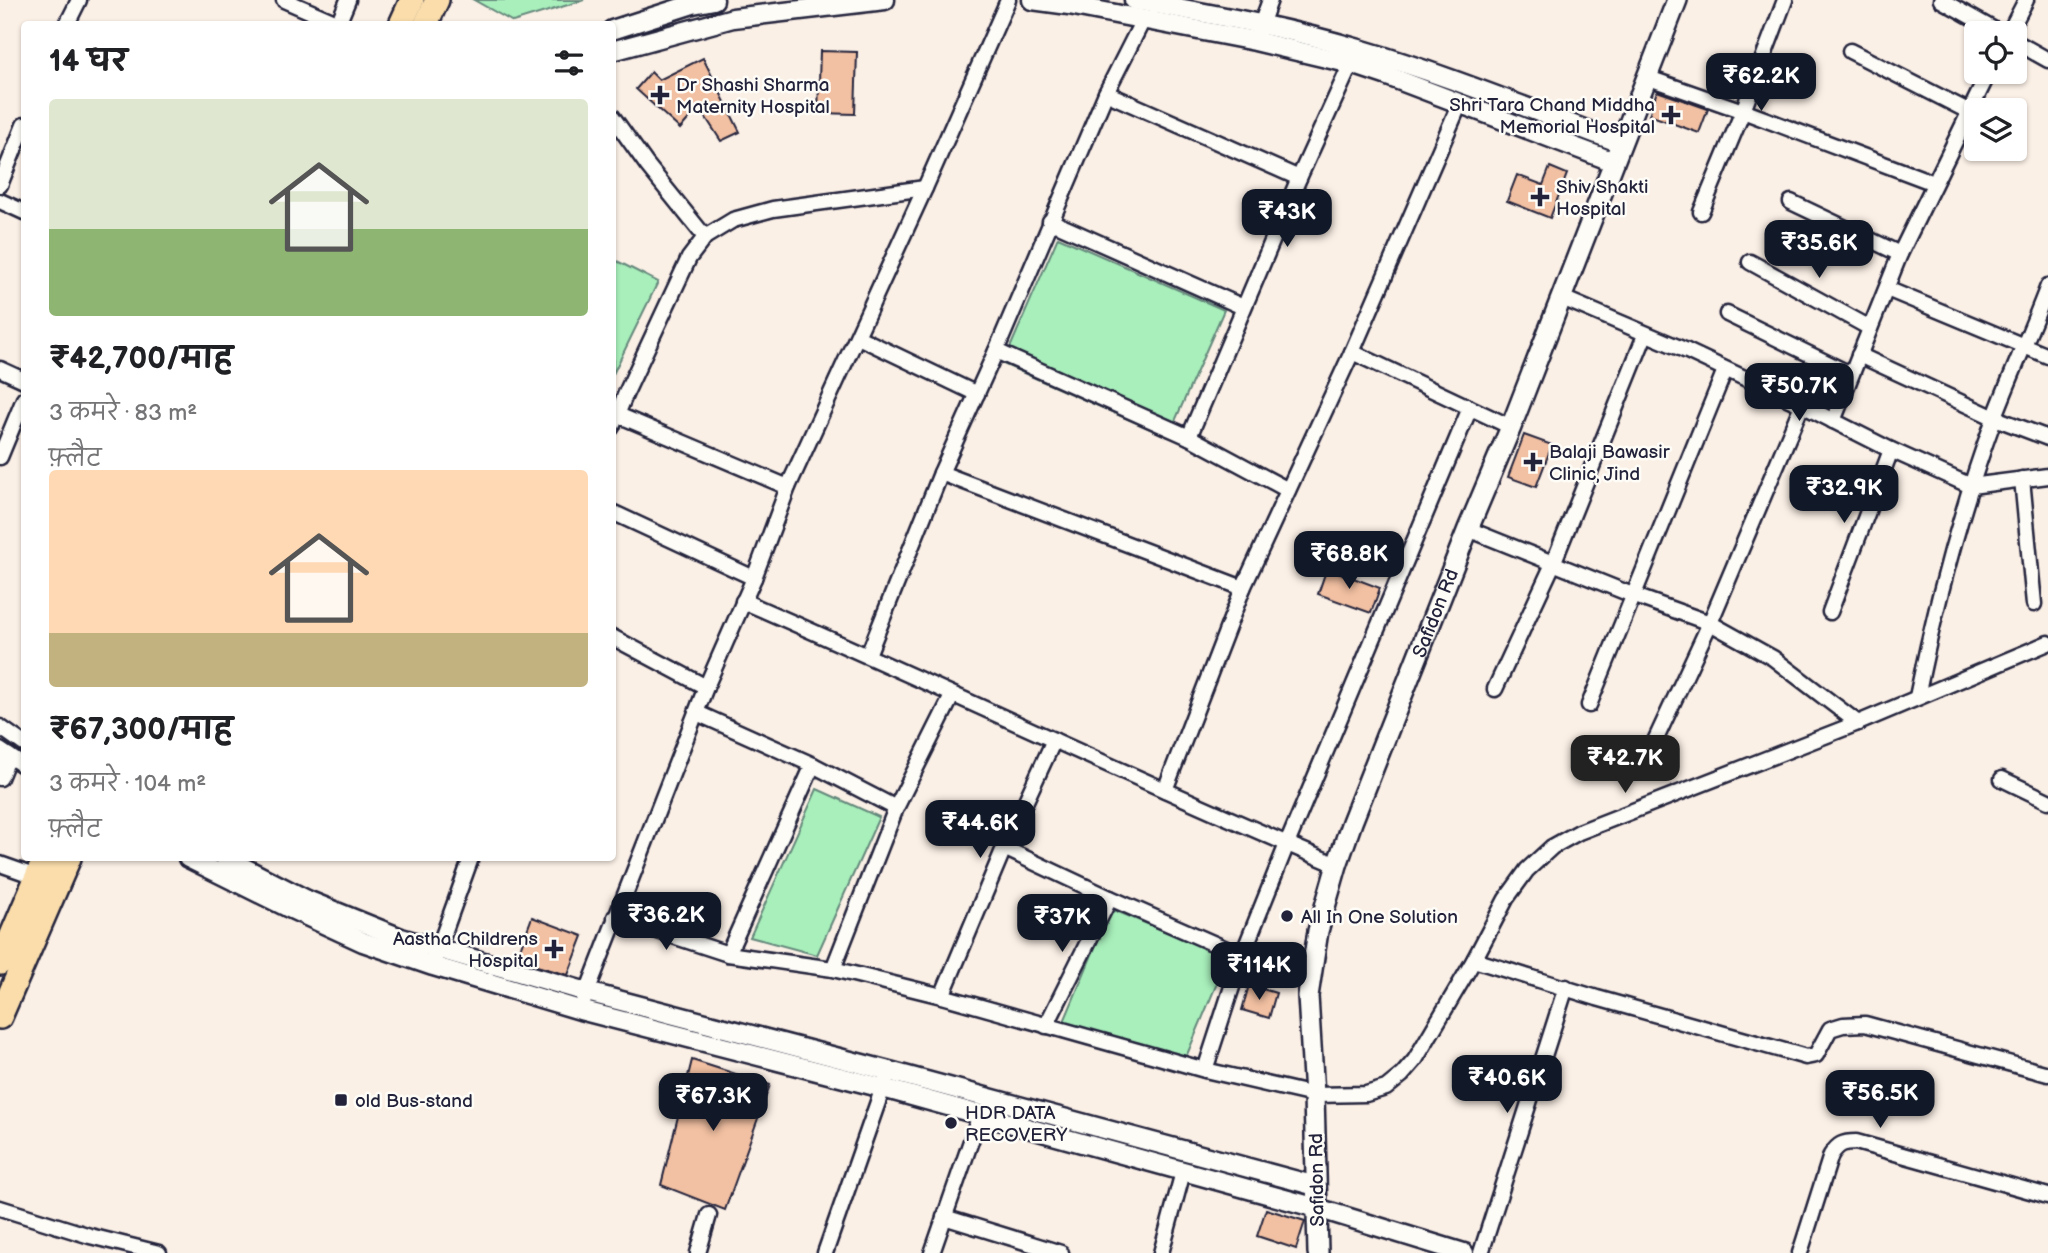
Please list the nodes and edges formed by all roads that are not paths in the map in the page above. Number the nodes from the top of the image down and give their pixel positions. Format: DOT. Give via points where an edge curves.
graph roads {
  1 [pos="79,0"];
  2 [pos="284,0"];
  3 [pos="348,0"];
  4 [pos="412,0"];
  5 [pos="437,0"];
  6 [pos="714,0"];
  7 [pos="885,0"];
  8 [pos="1008,0"];
  9 [pos="1032,0"];
  10 [pos="1134,0"];
  11 [pos="1270,0"];
  12 [pos="1677,0"];
  13 [pos="1785,0"];
  14 [pos="1941,0"];
  15 [pos="2026,0"];
  16 [pos="1143,20"];
  17 [pos="68,21"];
  18 [pos="332,21"];
  19 [pos="340,21"];
  20 [pos="404,21"];
  21 [pos="427,21"];
  22 [pos="1979,21"];
  23 [pos="2015,21"];
  24 [pos="616,29"];
  25 [pos="1258,33"];
  26 [pos="2027,48"];
  27 [pos="616,50"];
  28 [pos="1850,51"];
  29 [pos="1354,57"];
  30 [pos="2048,60"];
  31 [pos="1646,77"];
  32 [pos="1106,93"];
  33 [pos="1460,103"];
  34 [pos="1964,109"];
  35 [pos="1743,111"];
  36 [pos="1964,119"];
  37 [pos="616,122"];
  38 [pos="21,132"];
  39 [pos="1617,152"];
  40 [pos="1299,178"];
  41 [pos="1934,183"];
  42 [pos="0,185"];
  43 [pos="925,188"];
  44 [pos="0,201"];
  45 [pos="1791,202"];
  46 [pos="21,211"];
  47 [pos="1700,212"];
  48 [pos="1050,221"];
  49 [pos="705,237"];
  50 [pos="1900,254"];
  51 [pos="1750,262"];
  52 [pos="2048,286"];
  53 [pos="1887,289"];
  54 [pos="1560,298"];
  55 [pos="1243,307"];
  56 [pos="1727,314"];
  57 [pos="1870,328"];
  58 [pos="1645,335"];
  59 [pos="858,337"];
  60 [pos="2025,346"];
  61 [pos="996,351"];
  62 [pos="1352,352"];
  63 [pos="1859,355"];
  64 [pos="2048,356"];
  65 [pos="0,369"];
  66 [pos="1725,370"];
  67 [pos="1850,374"];
  68 [pos="21,379"];
  69 [pos="619,389"];
  70 [pos="977,394"];
  71 [pos="1802,405"];
  72 [pos="21,406"];
  73 [pos="1470,408"];
  74 [pos="616,413"];
  75 [pos="1995,418"];
  76 [pos="616,421"];
  77 [pos="1833,421"];
  78 [pos="1511,427"];
  79 [pos="1189,437"];
  80 [pos="2048,438"];
  81 [pos="1891,450"];
  82 [pos="0,457"];
  83 [pos="941,474"];
  84 [pos="2048,476"];
  85 [pos="2022,480"];
  86 [pos="1971,486"];
  87 [pos="788,487"];
  88 [pos="1288,490"];
  89 [pos="616,514"];
  90 [pos="1468,529"];
  91 [pos="1553,564"];
  92 [pos="754,578"];
  93 [pos="1243,588"];
  94 [pos="1634,596"];
  95 [pos="743,601"];
  96 [pos="2034,604"];
  97 [pos="1830,612"];
  98 [pos="1710,623"];
  99 [pos="616,639"];
  100 [pos="2048,643"];
  101 [pos="868,655"];
  102 [pos="706,687"];
  103 [pos="1495,689"];
  104 [pos="952,696"];
  105 [pos="1917,697"];
  106 [pos="1589,705"];
  107 [pos="697,713"];
  108 [pos="1857,723"];
  109 [pos="0,727"];
  110 [pos="1054,740"];
  111 [pos="21,742"];
  112 [pos="5,753"];
  113 [pos="1648,756"];
  114 [pos="21,764"];
  115 [pos="813,765"];
  116 [pos="0,778"];
  117 [pos="2002,779"];
  118 [pos="1165,790"];
  119 [pos="2048,801"];
  120 [pos="896,808"];
  121 [pos="1287,844"];
  122 [pos="1004,848"];
  123 [pos="68,861"];
  124 [pos="194,861"];
  125 [pos="231,861"];
  126 [pos="470,861"];
  127 [pos="0,864"];
  128 [pos="1337,865"];
  129 [pos="41,867"];
  130 [pos="1110,898"];
  131 [pos="615,917"];
  132 [pos="728,954"];
  133 [pos="1242,956"];
  134 [pos="435,958"];
  135 [pos="1474,960"];
  136 [pos="0,962"];
  137 [pos="833,969"];
  138 [pos="1566,987"];
  139 [pos="587,992"];
  140 [pos="942,996"];
  141 [pos="580,1010"];
  142 [pos="0,1017"];
  143 [pos="1046,1026"];
  144 [pos="1205,1070"];
  145 [pos="889,1071"];
  146 [pos="2048,1074"];
  147 [pos="883,1088"];
  148 [pos="1314,1095"];
  149 [pos="980,1115"];
  150 [pos="1183,1171"];
  151 [pos="1317,1186"];
  152 [pos="2048,1196"];
  153 [pos="0,1208"];
  154 [pos="1317,1208"];
  155 [pos="709,1215"];
  156 [pos="944,1217"];
  157 [pos="1416,1246"];
  158 [pos="159,1253"];
  159 [pos="698,1253"];
  160 [pos="825,1253"];
  161 [pos="932,1253"];
  162 [pos="1061,1253"];
  163 [pos="1161,1253"];
  164 [pos="1318,1253"];
  165 [pos="1464,1253"];
  166 [pos="1481,1253"];
  167 [pos="1800,1253"];
  1 -- 17 [label="street"];
  2 -- 18 [label="street"];
  3 -- 19 [label="street"];
  4 -- 20 [label="highway"];
  5 -- 21 [label="highway"];
  6 -- 24 [label="street"];
  7 -- 27 [label="street" via="733,18"];
  8 -- 43 [label="street"];
  9 -- 16 [label="street"];
  10 -- 25 [label="street"];
  11 -- 25 [label="street"];
  12 -- 31 [label="main road, Safidon Rd"];
  13 -- 35 [label="street"];
  14 -- 22 [label="street"];
  15 -- 23 [label="street"];
  16 -- 25 [label="street"];
  16 -- 32 [label="street"];
  25 -- 29 [label="street"];
  26 -- 30 [label="street"];
  28 -- 34 [label="street"];
  29 -- 33 [label="street" via="1385,75"];
  29 -- 39 [label="street" via="1425,70"];
  29 -- 40 [label="street"];
  31 -- 35 [label="street"];
  31 -- 39 [label="main road, Safidon Rd"];
  32 -- 40 [label="street"];
  32 -- 48 [label="street"];
  33 -- 39 [label="street"];
  33 -- 62 [label="street"];
  35 -- 41 [label="street"];
  35 -- 47 [label="street"];
  36 -- 41 [label="street"];
  37 -- 49 [label="street"];
  38 -- 42 [label="street"];
  39 -- 54 [label="main road, Safidon Rd"];
  40 -- 55 [label="street"];
  41 -- 50 [label="street"];
  43 -- 49 [label="street" via="774,209 733,220"];
  43 -- 59 [label="street"];
  44 -- 46 [label="street"];
  45 -- 50 [label="street"];
  48 -- 55 [label="street"];
  48 -- 61 [label="street"];
  49 -- 69 [label="street" via="689,258"];
  50 -- 53 [label="street"];
  51 -- 57 [label="street"];
  52 -- 60 [label="street"];
  53 -- 57 [label="street"];
  53 -- 60 [label="street"];
  54 -- 58 [label="street"];
  54 -- 78 [label="main road, Safidon Rd"];
  55 -- 79 [label="street"];
  56 -- 67 [label="street"];
  57 -- 63 [label="street"];
  58 -- 66 [label="street"];
  58 -- 91 [label="street"];
  59 -- 70 [label="street"];
  59 -- 87 [label="street"];
  60 -- 64 [label="street"];
  60 -- 75 [label="street"];
  61 -- 70 [label="street"];
  61 -- 79 [label="street"];
  62 -- 73 [label="street"];
  62 -- 88 [label="street"];
  63 -- 67 [label="street"];
  63 -- 75 [label="street"];
  65 -- 68 [label="street"];
  66 -- 71 [label="street"];
  66 -- 94 [label="street"];
  67 -- 77 [label="street"];
  69 -- 74 [label="street"];
  70 -- 83 [label="street"];
  71 -- 77 [label="street"];
  71 -- 98 [label="street"];
  72 -- 82 [label="street"];
  73 -- 78 [label="street"];
  73 -- 121 [label="street"];
  75 -- 80 [label="street"];
  75 -- 86 [label="street"];
  76 -- 87 [label="street"];
  77 -- 81 [label="street"];
  78 -- 90 [label="main road, Safidon Rd"];
  79 -- 88 [label="street"];
  81 -- 86 [label="street"];
  81 -- 97 [label="street"];
  83 -- 93 [label="street"];
  83 -- 101 [label="street"];
  84 -- 85 [label="street"];
  85 -- 86 [label="street"];
  85 -- 96 [label="street"];
  86 -- 105 [label="street"];
  87 -- 92 [label="street"];
  88 -- 93 [label="street"];
  89 -- 92 [label="street"];
  90 -- 91 [label="street"];
  90 -- 128 [label="main road, Safidon Rd"];
  91 -- 94 [label="street"];
  91 -- 103 [label="street"];
  92 -- 95 [label="street"];
  93 -- 118 [label="street"];
  94 -- 98 [label="street"];
  94 -- 106 [label="street"];
  95 -- 101 [label="street"];
  95 -- 102 [label="street"];
  98 -- 108 [label="street" via="1773,658"];
  98 -- 113 [label="street"];
  99 -- 102 [label="street"];
  100 -- 105 [label="street"];
  101 -- 104 [label="street"];
  102 -- 107 [label="street"];
  104 -- 110 [label="street"];
  104 -- 120 [label="street"];
  105 -- 108 [label="street"];
  107 -- 115 [label="street"];
  107 -- 131 [label="street"];
  108 -- 135 [label="street" via="1578,832 1552,847 1527,870 1506,900"];
  109 -- 111 [label="street"];
  110 -- 118 [label="street"];
  110 -- 122 [label="street"];
  112 -- 114 [label="street"];
  112 -- 116 [label="street"];
  115 -- 120 [label="street"];
  115 -- 132 [label="street"];
  117 -- 119 [label="street"];
  118 -- 121 [label="street"];
  120 -- 137 [label="street"];
  121 -- 128 [label="street"];
  121 -- 133 [label="street"];
  122 -- 130 [label="street"];
  122 -- 140 [label="street"];
  123 -- 142 [label="highway"];
  124 -- 134 [label="street" via="363,942"];
  125 -- 134 [label="street"];
  126 -- 134 [label="street"];
  127 -- 129 [label="street"];
  128 -- 148 [label="main road, Safidon Rd" via="1318,931 1308,996"];
  129 -- 136 [label="highway"];
  130 -- 133 [label="street"];
  130 -- 143 [label="street"];
  131 -- 132 [label="street"];
  131 -- 139 [label="street"];
  132 -- 137 [label="street"];
  133 -- 144 [label="street"];
  134 -- 139 [label="street"];
  134 -- 141 [label="street"];
  135 -- 138 [label="street"];
  135 -- 148 [label="street" via="1402,1075 1386,1088 1366,1094"];
  137 -- 140 [label="street"];
  138 -- 146 [label="street" via="1806,1056 1816,1055 1830,1029 1865,1024"];
  138 -- 166 [label="street"];
  139 -- 141 [label="street"];
  139 -- 145 [label="street"];
  140 -- 143 [label="street"];
  141 -- 147 [label="street"];
  143 -- 144 [label="street"];
  144 -- 148 [label="street"];
  145 -- 147 [label="street"];
  145 -- 151 [label="street"];
  147 -- 149 [label="street"];
  147 -- 160 [label="street"];
  148 -- 151 [label="main road, Safidon Rd"];
  149 -- 150 [label="street"];
  149 -- 156 [label="street"];
  150 -- 154 [label="street"];
  150 -- 163 [label="street"];
  151 -- 154 [label="main road, Safidon Rd"];
  152 -- 167 [label="street" via="1845,1142 1831,1155"];
  153 -- 158 [label="street"];
  154 -- 157 [label="street"];
  154 -- 164 [label="main road, Safidon Rd"];
  155 -- 159 [label="street"];
  156 -- 161 [label="street"];
  156 -- 162 [label="street"];
  157 -- 165 [label="street"];
}
